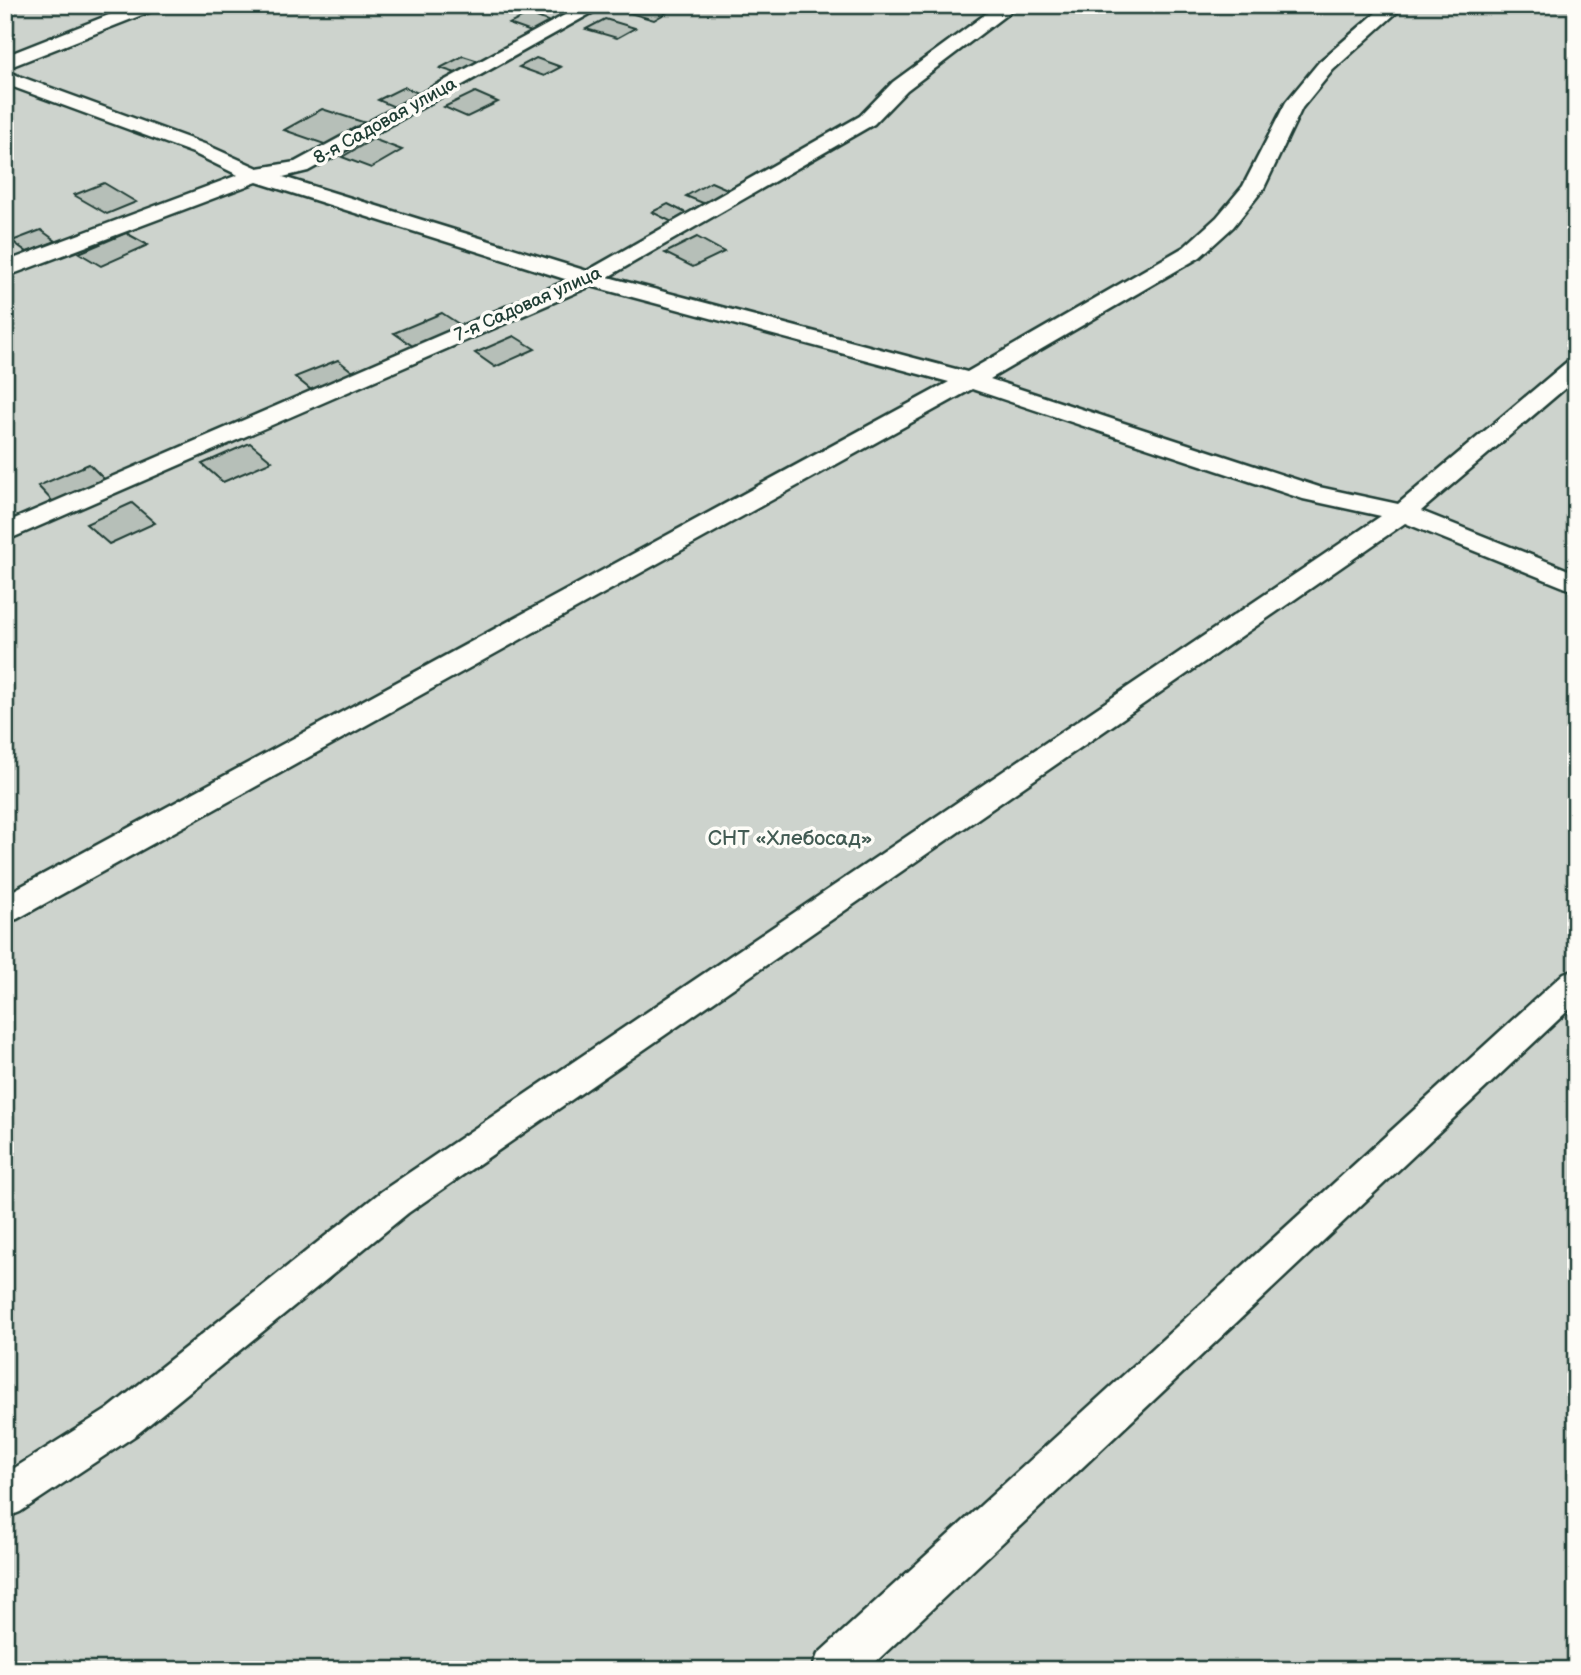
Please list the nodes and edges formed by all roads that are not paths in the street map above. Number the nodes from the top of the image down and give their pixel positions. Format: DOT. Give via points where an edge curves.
graph roads {
  1 [pos="151,5"];
  2 [pos="597,5"];
  3 [pos="1010,5"];
  4 [pos="1396,5"];
  5 [pos="5,63"];
  6 [pos="5,77"];
  7 [pos="256,175"];
  8 [pos="5,270"];
  9 [pos="589,279"];
  10 [pos="1576,366"];
  11 [pos="970,380"];
  12 [pos="1403,513"];
  13 [pos="5,534"];
  14 [pos="1576,583"];
  15 [pos="5,910"];
  16 [pos="1576,982"];
  17 [pos="5,1498"];
  18 [pos="834,1670"];
  1 -- 5 [label="lane"];
  2 -- 7 [label="lane, 8-я Садовая улица" via="301,167"];
  3 -- 9 [label="lane, 7-я Садовая улица" via="900,86 867,120"];
  4 -- 11 [label="lane" via="1326,66 1293,106 1253,188 1200,245"];
  6 -- 7 [label="lane" via="200,149"];
  7 -- 8 [label="lane, 8-я Садовая улица"];
  7 -- 9 [label="lane"];
  9 -- 11 [label="lane"];
  9 -- 13 [label="lane, 7-я Садовая улица"];
  10 -- 12 [label="lane"];
  11 -- 12 [label="lane" via="1312,493"];
  11 -- 15 [label="lane"];
  12 -- 14 [label="lane"];
  12 -- 17 [label="lane" via="395,1202 122,1422"];
  16 -- 18 [label="lane"];
}
